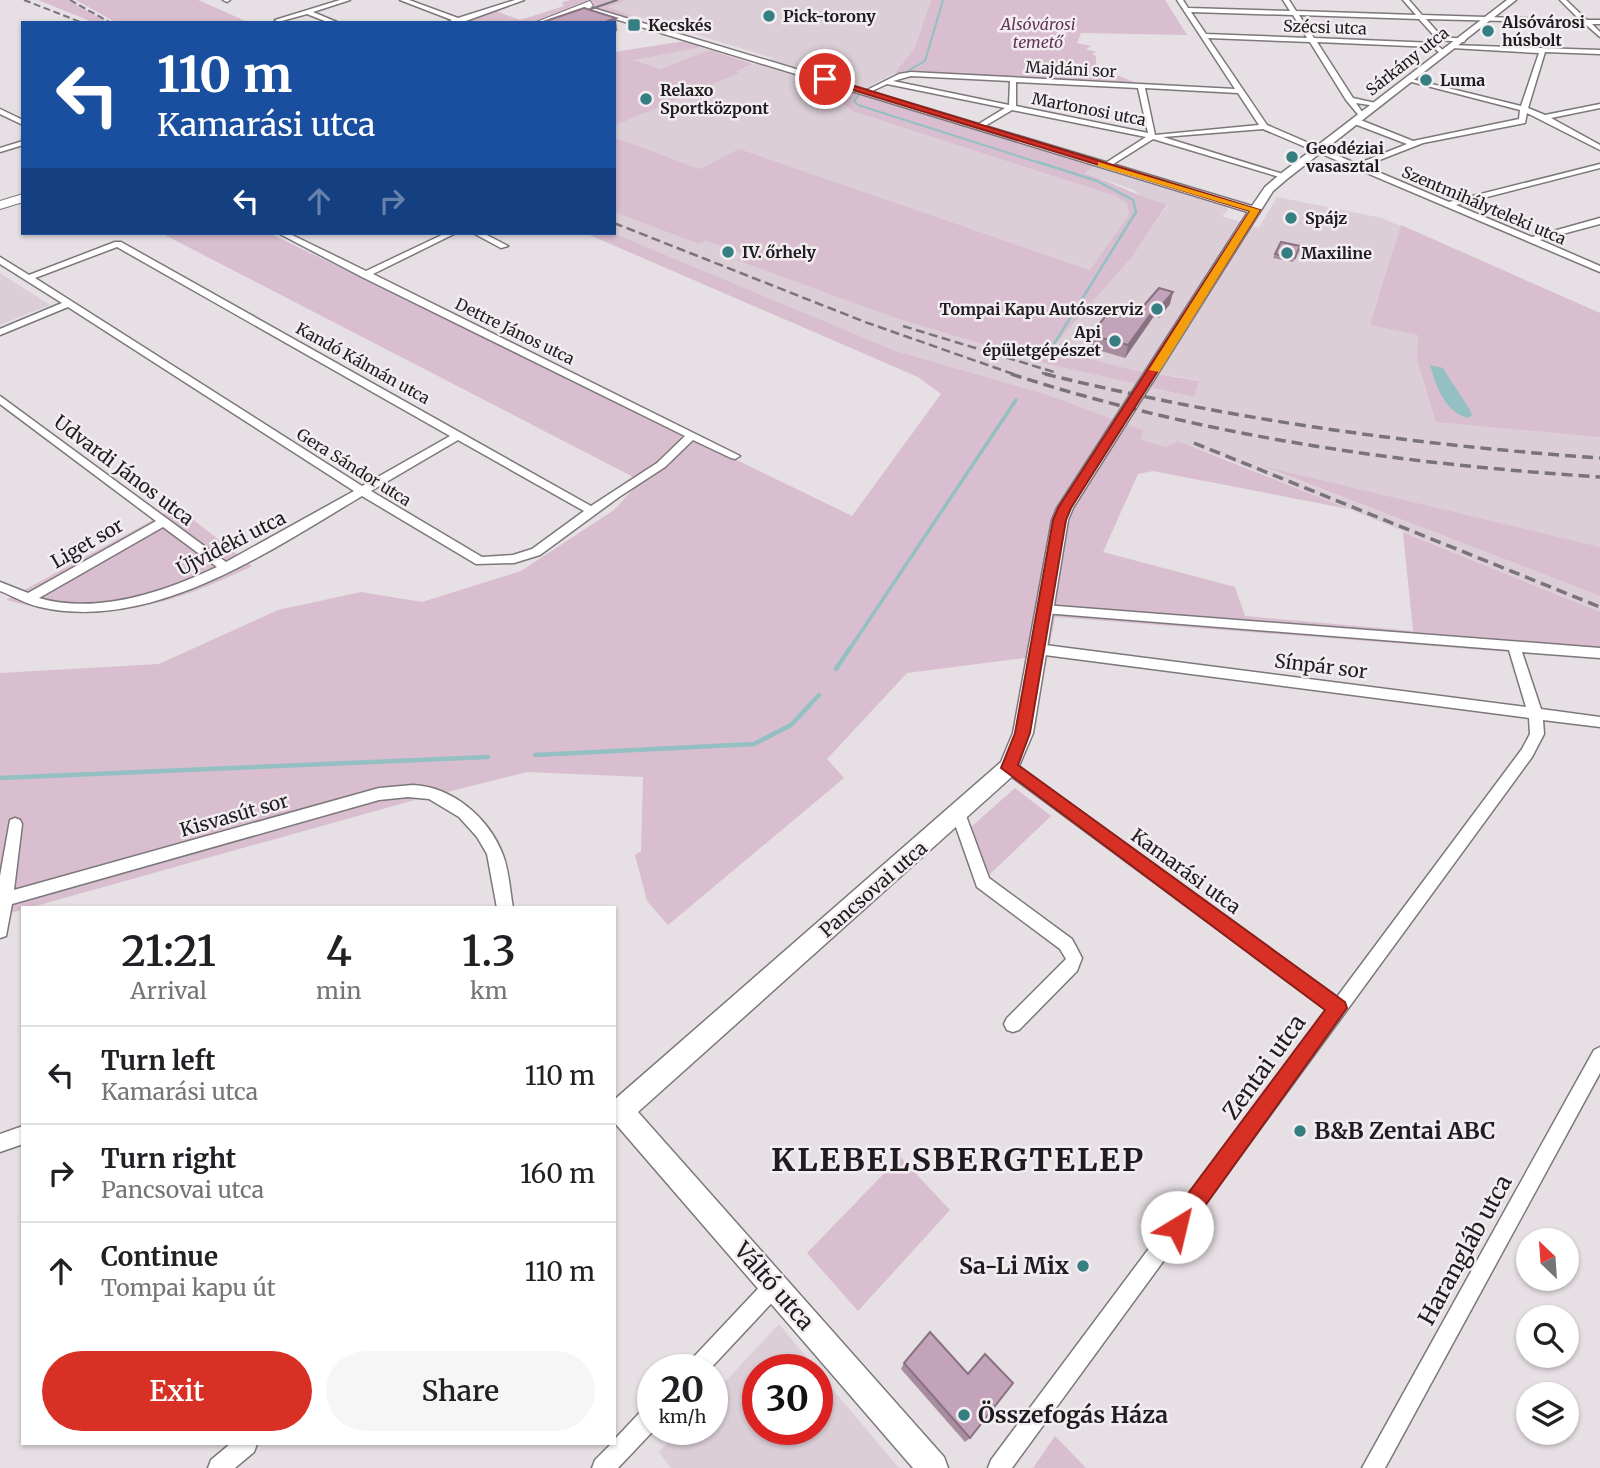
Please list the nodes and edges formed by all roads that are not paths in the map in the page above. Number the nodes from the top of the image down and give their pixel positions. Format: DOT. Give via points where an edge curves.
graph roads {
  1 [pos="347,0"];
  2 [pos="403,0"];
  3 [pos="521,0"];
  4 [pos="601,0"];
  5 [pos="1180,0"];
  6 [pos="1286,0"];
  7 [pos="1406,0"];
  8 [pos="1512,0"];
  9 [pos="1563,0"];
  10 [pos="580,4"];
  11 [pos="1186,10"];
  12 [pos="309,12"];
  13 [pos="1294,13"];
  14 [pos="1491,15"];
  15 [pos="1420,16"];
  16 [pos="1466,18"];
  17 [pos="278,20"];
  18 [pos="458,20"];
  19 [pos="331,21"];
  20 [pos="455,21"];
  21 [pos="545,21"];
  22 [pos="1585,21"];
  23 [pos="1600,22"];
  24 [pos="1479,25"];
  25 [pos="1600,35"];
  26 [pos="1203,36"];
  27 [pos="1440,39"];
  28 [pos="1311,40"];
  29 [pos="1457,42"];
  30 [pos="1439,49"];
  31 [pos="1539,50"];
  32 [pos="1600,52"];
  33 [pos="1013,80"];
  34 [pos="1407,80"];
  35 [pos="886,82"];
  36 [pos="1141,86"];
  37 [pos="1239,91"];
  38 [pos="866,92"];
  39 [pos="1350,100"];
  40 [pos="1376,104"];
  41 [pos="1012,107"];
  42 [pos="1600,107"];
  43 [pos="1524,109"];
  44 [pos="0,111"];
  45 [pos="1545,117"];
  46 [pos="1358,119"];
  47 [pos="21,121"];
  48 [pos="980,127"];
  49 [pos="1264,127"];
  50 [pos="1152,136"];
  51 [pos="21,144"];
  52 [pos="1413,144"];
  53 [pos="1600,148"];
  54 [pos="0,150"];
  55 [pos="1317,151"];
  56 [pos="1107,166"];
  57 [pos="1600,166"];
  58 [pos="1356,167"];
  59 [pos="1283,177"];
  60 [pos="21,199"];
  61 [pos="0,205"];
  62 [pos="1447,205"];
  63 [pos="1255,210"];
  64 [pos="1600,221"];
  65 [pos="114,235"];
  66 [pos="286,235"];
  67 [pos="448,235"];
  68 [pos="481,235"];
  69 [pos="1531,240"];
  70 [pos="118,244"];
  71 [pos="504,246"];
  72 [pos="3,264"];
  73 [pos="1600,269"];
  74 [pos="365,275"];
  75 [pos="28,278"];
  76 [pos="68,304"];
  77 [pos="0,332"];
  78 [pos="0,399"];
  79 [pos="459,435"];
  80 [pos="692,435"];
  81 [pos="735,456"];
  82 [pos="362,491"];
  83 [pos="592,511"];
  84 [pos="165,521"];
  85 [pos="227,569"];
  86 [pos="0,586"];
  87 [pos="29,598"];
  88 [pos="1044,609"];
  89 [pos="1514,647"];
  90 [pos="1037,649"];
  91 [pos="1600,653"];
  92 [pos="1535,713"];
  93 [pos="1600,722"];
  94 [pos="1009,768"];
  95 [pos="958,813"];
  96 [pos="15,824"];
  97 [pos="5,899"];
  98 [pos="505,906"];
  99 [pos="0,931"];
  100 [pos="1338,1008"];
  101 [pos="1013,1024"];
  102 [pos="1600,1056"];
  103 [pos="616,1110"];
  104 [pos="21,1136"];
  105 [pos="0,1143"];
  106 [pos="774,1286"];
  107 [pos="710,1354"];
  108 [pos="637,1432"];
  109 [pos="245,1445"];
  110 [pos="219,1468"];
  111 [pos="603,1468"];
  112 [pos="933,1468"];
  113 [pos="999,1468"];
  114 [pos="1373,1468"];
  1 -- 12 [label="street"];
  2 -- 18 [label="street"];
  3 -- 18 [label="street"];
  4 -- 10 [label="main road"];
  5 -- 11 [label="street"];
  6 -- 13 [label="street"];
  7 -- 15 [label="street"];
  8 -- 14 [label="street, Sárkány utca"];
  9 -- 22 [label="street"];
  10 -- 21 [label="main road"];
  10 -- 38 [label="street"];
  11 -- 13 [label="street"];
  11 -- 26 [label="street"];
  12 -- 17 [label="street"];
  12 -- 19 [label="street"];
  13 -- 15 [label="street"];
  13 -- 28 [label="street"];
  14 -- 16 [label="street"];
  14 -- 22 [label="street"];
  14 -- 24 [label="street, Sárkány utca"];
  15 -- 16 [label="street"];
  15 -- 27 [label="street"];
  16 -- 24 [label="street"];
  18 -- 20 [label="street"];
  22 -- 23 [label="street"];
  22 -- 25 [label="street"];
  24 -- 29 [label="street, Sárkány utca"];
  26 -- 28 [label="street, Szécsi utca"];
  26 -- 37 [label="street"];
  27 -- 29 [label="street"];
  27 -- 30 [label="street"];
  28 -- 30 [label="street, Szécsi utca"];
  28 -- 39 [label="street"];
  29 -- 30 [label="street, Sárkány utca"];
  29 -- 31 [label="street"];
  30 -- 34 [label="street, Sárkány utca"];
  31 -- 32 [label="street"];
  31 -- 43 [label="street"];
  33 -- 35 [label="street, Majdáni sor" via="901,75"];
  33 -- 36 [label="street, Majdáni sor"];
  33 -- 41 [label="street"];
  34 -- 40 [label="street, Sárkány utca"];
  34 -- 43 [label="street"];
  35 -- 38 [label="street"];
  35 -- 41 [label="street, Martonosi utca"];
  36 -- 37 [label="street, Majdáni sor"];
  36 -- 50 [label="street"];
  37 -- 49 [label="street"];
  38 -- 48 [label="street"];
  39 -- 40 [label="street"];
  39 -- 46 [label="street"];
  40 -- 46 [label="street, Sárkány utca"];
  41 -- 48 [label="street"];
  41 -- 50 [label="street, Martonosi utca"];
  42 -- 45 [label="street"];
  43 -- 45 [label="street"];
  43 -- 52 [label="street" via="1518,123"];
  44 -- 47 [label="street"];
  45 -- 53 [label="street"];
  46 -- 52 [label="street"];
  46 -- 55 [label="street, Sárkány utca"];
  48 -- 56 [label="street"];
  49 -- 50 [label="street"];
  49 -- 55 [label="street, Szentmihályteleki utca"];
  50 -- 56 [label="street"];
  50 -- 59 [label="street, Martonosi utca"];
  51 -- 54 [label="street"];
  52 -- 58 [label="street"];
  55 -- 58 [label="street, Szentmihályteleki utca"];
  55 -- 59 [label="street, Sárkány utca"];
  56 -- 63 [label="street"];
  57 -- 62 [label="street"];
  58 -- 62 [label="street, Szentmihályteleki utca"];
  59 -- 63 [label="street, Sárkány utca"];
  60 -- 61 [label="main road"];
  62 -- 69 [label="street, Szentmihályteleki utca"];
  63 -- 88 [label="street, Pancsovai utca" via="1065,508"];
  64 -- 69 [label="street"];
  65 -- 70 [label="street" via="121,239"];
  66 -- 74 [label="street, Dettre János utca"];
  67 -- 74 [label="street"];
  68 -- 71 [label="street"];
  69 -- 73 [label="street, Szentmihályteleki utca"];
  70 -- 75 [label="street"];
  70 -- 79 [label="street, Kandó Kálmán utca"];
  72 -- 75 [label="street, Gera Sándor utca"];
  74 -- 80 [label="street, Dettre János utca"];
  75 -- 76 [label="street, Gera Sándor utca"];
  76 -- 77 [label="street"];
  76 -- 82 [label="street, Gera Sándor utca"];
  78 -- 84 [label="street, Udvardi János utca"];
  79 -- 82 [label="street, Újvidéki utca"];
  79 -- 83 [label="street, Kandó Kálmán utca"];
  80 -- 81 [label="street, Dettre János utca"];
  80 -- 83 [label="street, Gera Sándor utca" via="661,465"];
  82 -- 83 [label="street, Gera Sándor utca" via="480,561 536,552"];
  82 -- 85 [label="street, Újvidéki utca"];
  84 -- 85 [label="street, Udvardi János utca"];
  84 -- 87 [label="street, Liget sor"];
  85 -- 87 [label="street, Újvidéki utca" via="177,590 122,603 71,606"];
  86 -- 87 [label="street, Újvidéki utca"];
  88 -- 89 [label="street"];
  88 -- 90 [label="street, Pancsovai utca"];
  89 -- 91 [label="street"];
  89 -- 92 [label="street, Zentai utca"];
  90 -- 92 [label="street, Sínpár sor"];
  90 -- 94 [label="street, Pancsovai utca" via="1023,733"];
  92 -- 93 [label="street, Sínpár sor"];
  92 -- 100 [label="street, Zentai utca" via="1537,734 1527,753"];
  94 -- 95 [label="street, Pancsovai utca"];
  94 -- 100 [label="street, Kamarási utca"];
  95 -- 101 [label="street" via="983,882 1066,944 1074,958"];
  95 -- 103 [label="street, Pancsovai utca"];
  96 -- 97 [label="street"];
  97 -- 98 [label="street, Kisvasút sor" via="379,794 416,791 435,794 484,835 495,855"];
  97 -- 99 [label="street"];
  100 -- 113 [label="street, Zentai utca"];
  102 -- 114 [label="street, Harangláb utca"];
  103 -- 106 [label="street, Váltó utca"];
  104 -- 105 [label="street"];
  106 -- 107 [label="street"];
  106 -- 112 [label="street, Váltó utca"];
  108 -- 111 [label="street"];
  109 -- 110 [label="street"];
}
